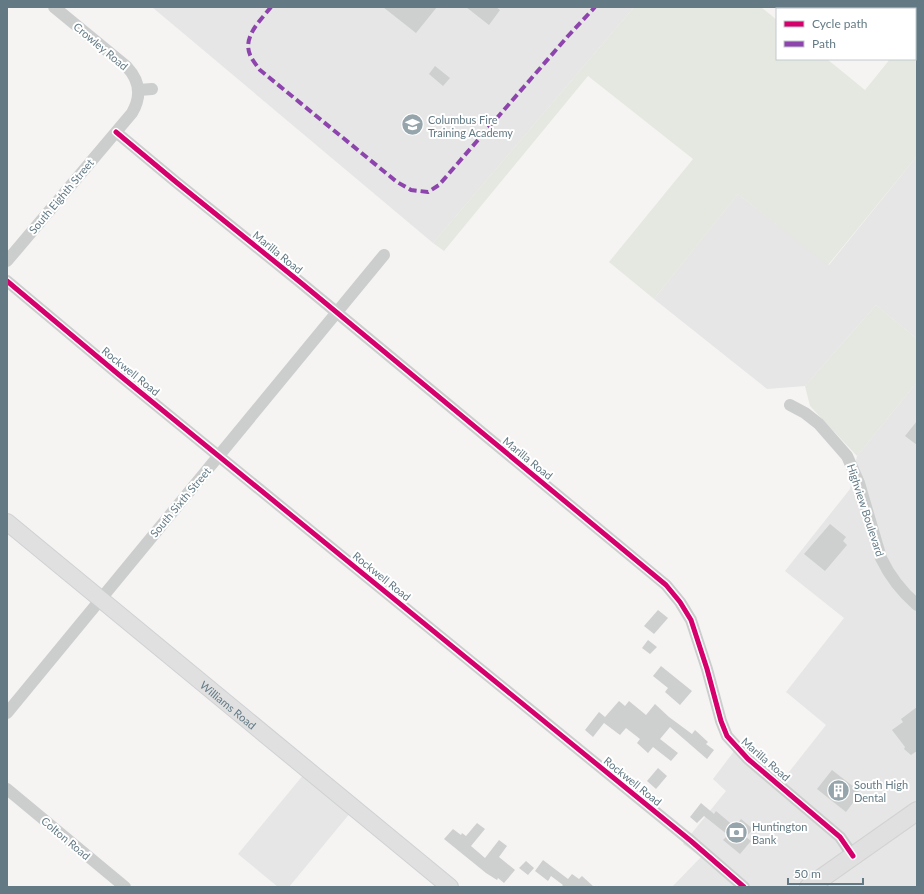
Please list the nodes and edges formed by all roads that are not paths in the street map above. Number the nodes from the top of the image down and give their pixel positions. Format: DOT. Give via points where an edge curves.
graph roads {
  1 [pos="54,7"];
  2 [pos="152,89"];
  3 [pos="139,90"];
  4 [pos="116,132"];
  5 [pos="384,255"];
  6 [pos="7,261"];
  7 [pos="7,281"];
  8 [pos="336,312"];
  9 [pos="790,405"];
  10 [pos="219,455"];
  11 [pos="7,522"];
  12 [pos="101,598"];
  13 [pos="917,605"];
  14 [pos="7,713"];
  15 [pos="7,789"];
  16 [pos="917,811"];
  17 [pos="853,856"];
  18 [pos="125,887"];
  19 [pos="450,887"];
  20 [pos="744,887"];
  21 [pos="809,887"];
  1 -- 3 [label="street, Crowley Road" via="127,67 138,82"];
  2 -- 3 [label="street"];
  3 -- 4 [label="street" via="132,113"];
  4 -- 6 [label="street, South Eighth Street"];
  4 -- 8 [label="street, Marilla Road"];
  5 -- 8 [label="street, South Sixth Street"];
  7 -- 10 [label="street, Rockwell Road"];
  8 -- 10 [label="street, South Sixth Street"];
  8 -- 17 [label="street, Marilla Road" via="666,585 691,620 727,736 748,759 840,838"];
  9 -- 13 [label="street, Highview Boulevard" via="819,424 847,456 859,483 885,567 896,584"];
  10 -- 12 [label="street, South Sixth Street"];
  10 -- 20 [label="street, Rockwell Road"];
  11 -- 12 [label="main road, Williams Road"];
  12 -- 14 [label="street, South Sixth Street"];
  12 -- 19 [label="main road, Williams Road"];
  15 -- 18 [label="street, Colton Road"];
  16 -- 17 [label="main road"];
  17 -- 21 [label="main road"];
}
